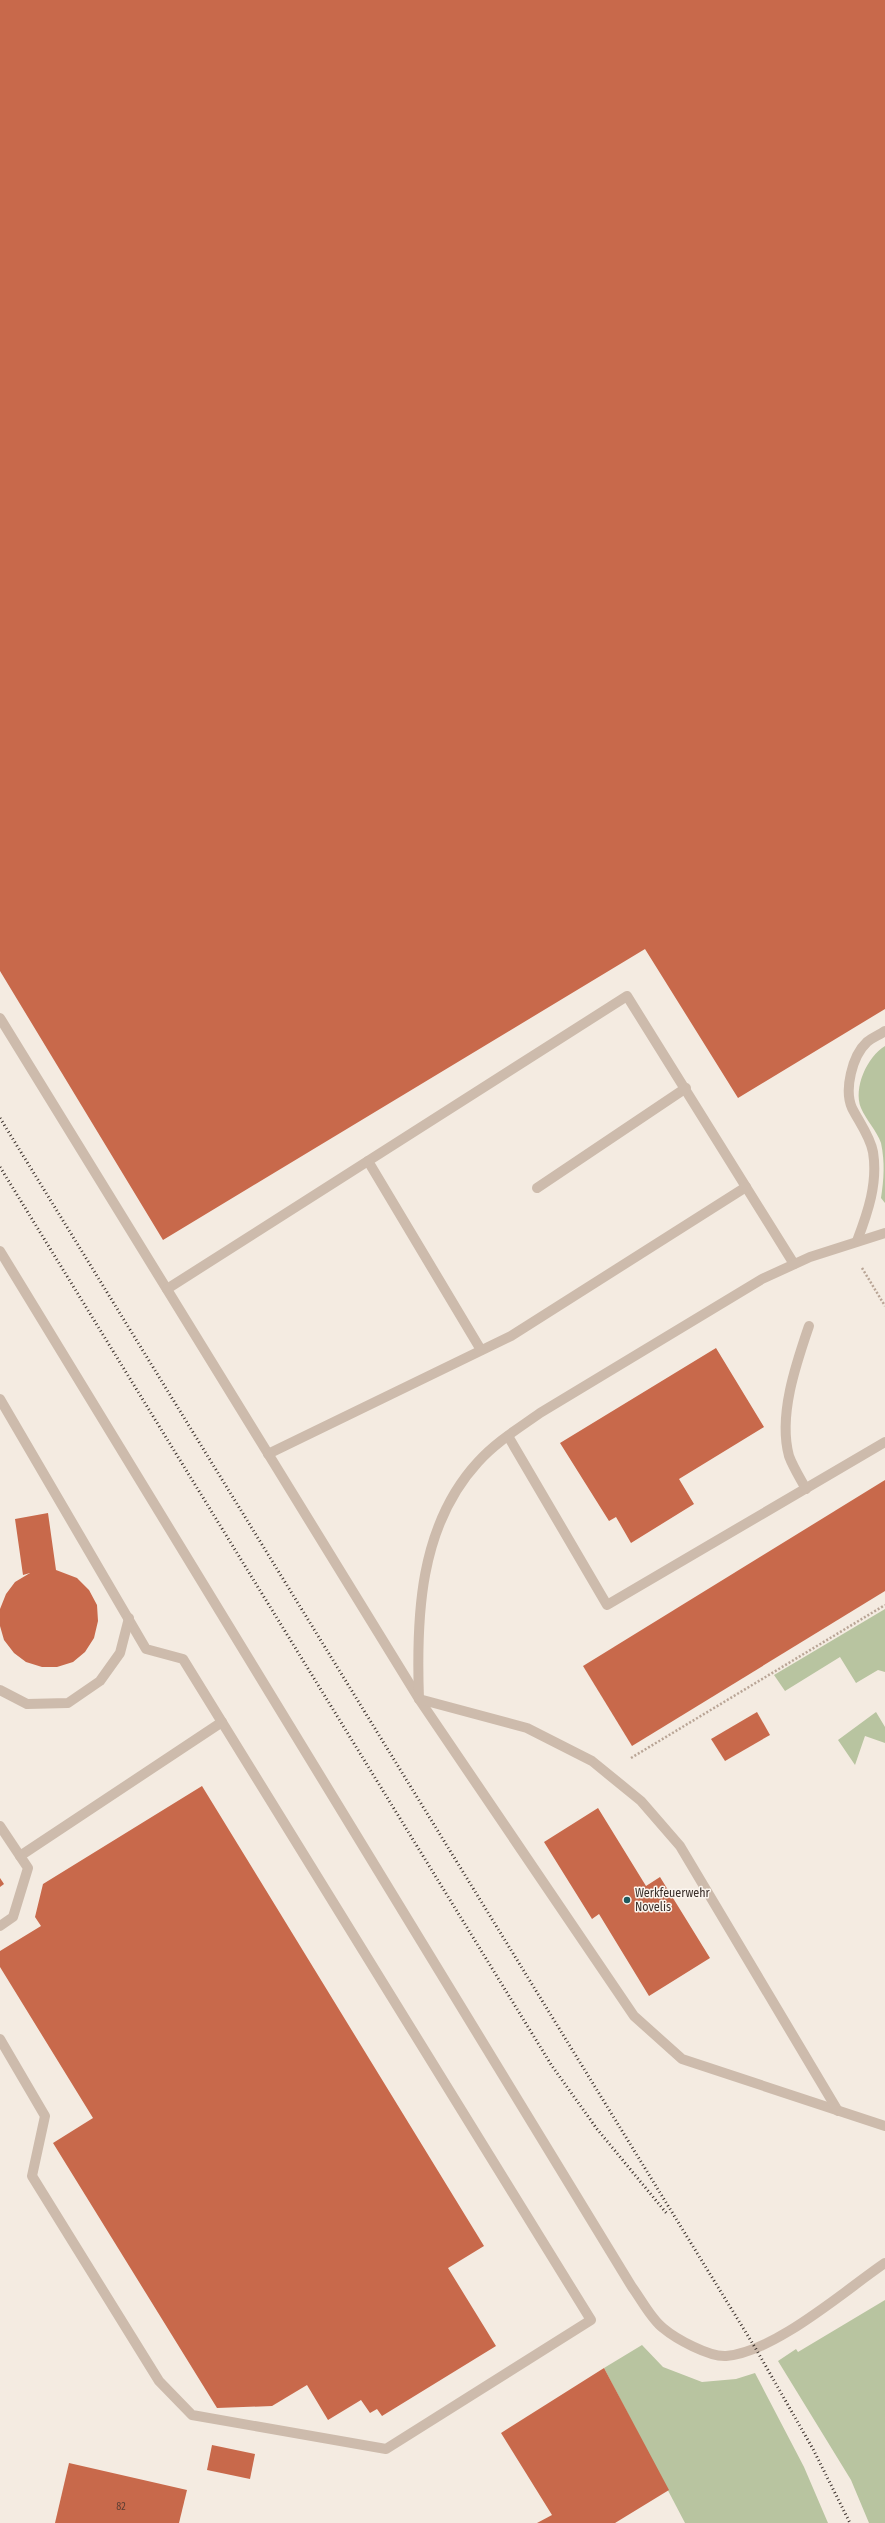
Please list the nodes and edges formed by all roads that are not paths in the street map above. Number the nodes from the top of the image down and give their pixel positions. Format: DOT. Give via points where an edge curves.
graph roads {
  1 [pos="0,1018"];
  2 [pos="885,1031"];
  3 [pos="686,1088"];
  4 [pos="368,1161"];
  5 [pos="746,1186"];
  6 [pos="537,1188"];
  7 [pos="885,1233"];
  8 [pos="857,1241"];
  9 [pos="0,1251"];
  10 [pos="794,1264"];
  11 [pos="167,1289"];
  12 [pos="808,1326"];
  13 [pos="481,1350"];
  14 [pos="0,1399"];
  15 [pos="508,1436"];
  16 [pos="885,1442"];
  17 [pos="268,1454"];
  18 [pos="806,1489"];
  19 [pos="129,1618"];
  20 [pos="0,1690"];
  21 [pos="420,1699"];
  22 [pos="222,1722"];
  23 [pos="0,1826"];
  24 [pos="20,1856"];
  25 [pos="0,1926"];
  26 [pos="0,2039"];
  27 [pos="838,2111"];
  28 [pos="885,2126"];
  29 [pos="885,2263"];
  1 -- 11 [label="lane"];
  2 -- 8 [label="lane" via="866,1043 858,1056 848,1096 873,1151 874,1185 868,1213"];
  3 -- 4 [label="lane" via="627,996"];
  3 -- 5 [label="lane"];
  3 -- 6 [label="lane"];
  4 -- 11 [label="lane"];
  4 -- 13 [label="lane"];
  5 -- 10 [label="lane"];
  5 -- 13 [label="lane" via="511,1336"];
  7 -- 8 [label="lane"];
  8 -- 10 [label="lane"];
  9 -- 29 [label="lane" via="632,2287 662,2328 692,2346 725,2356 756,2349 786,2333"];
  10 -- 15 [label="lane" via="762,1278 540,1413"];
  11 -- 17 [label="lane"];
  12 -- 18 [label="lane" via="790,1382 787,1425 789,1456"];
  13 -- 17 [label="lane"];
  14 -- 19 [label="lane"];
  15 -- 18 [label="lane" via="607,1605"];
  15 -- 21 [label="lane" via="478,1462 458,1489 438,1529 425,1572 419,1611 417,1650"];
  16 -- 18 [label="lane"];
  17 -- 21 [label="lane"];
  19 -- 20 [label="lane" via="120,1653 100,1681 68,1703 27,1704"];
  19 -- 22 [label="lane" via="146,1649 183,1659"];
  21 -- 27 [label="lane" via="634,2016 682,2059"];
  21 -- 27 [label="lane" via="527,1728 592,1760 641,1801 680,1846"];
  22 -- 24 [label="lane"];
  22 -- 26 [label="lane" via="591,2320 386,2449 192,2415 160,2381 32,2176 45,2116"];
  23 -- 24 [label="lane"];
  24 -- 25 [label="lane" via="28,1868 13,1917"];
  27 -- 28 [label="lane"];
}
